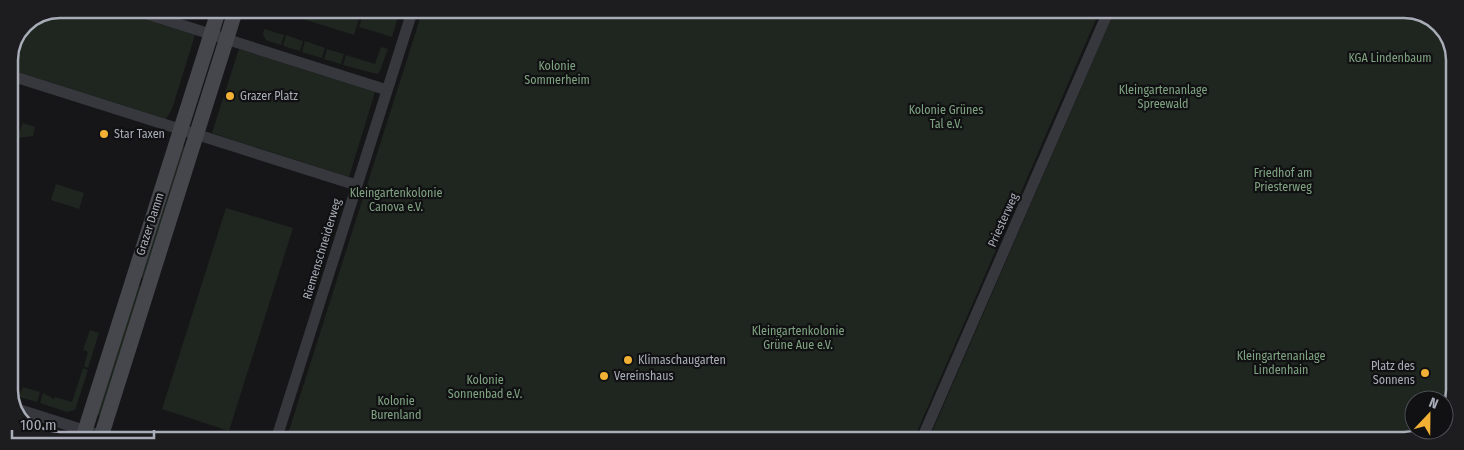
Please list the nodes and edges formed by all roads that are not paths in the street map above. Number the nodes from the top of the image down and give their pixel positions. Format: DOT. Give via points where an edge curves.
graph roads {
  1 [pos="160,18"];
  2 [pos="216,18"];
  3 [pos="233,18"];
  4 [pos="409,18"];
  5 [pos="1106,18"];
  6 [pos="211,34"];
  7 [pos="227,39"];
  8 [pos="18,78"];
  9 [pos="387,90"];
  10 [pos="180,130"];
  11 [pos="196,135"];
  12 [pos="356,185"];
  13 [pos="23,411"];
  14 [pos="76,432"];
  15 [pos="85,432"];
  16 [pos="108,432"];
  17 [pos="279,432"];
  18 [pos="925,432"];
  1 -- 6 [label="street"];
  2 -- 6 [label="main road, Grazer Damm"];
  3 -- 7 [label="main road, Grazer Damm"];
  4 -- 9 [label="street, Riemenschneiderweg"];
  5 -- 18 [label="street, Priesterweg"];
  6 -- 7 [label="street"];
  6 -- 10 [label="main road, Grazer Damm"];
  7 -- 9 [label="street"];
  7 -- 11 [label="main road, Grazer Damm"];
  8 -- 10 [label="street"];
  9 -- 12 [label="street, Riemenschneiderweg"];
  10 -- 11 [label="street"];
  10 -- 15 [label="main road, Grazer Damm"];
  11 -- 12 [label="street"];
  11 -- 16 [label="main road, Grazer Damm"];
  12 -- 17 [label="street, Riemenschneiderweg"];
  13 -- 14 [label="street"];
}
